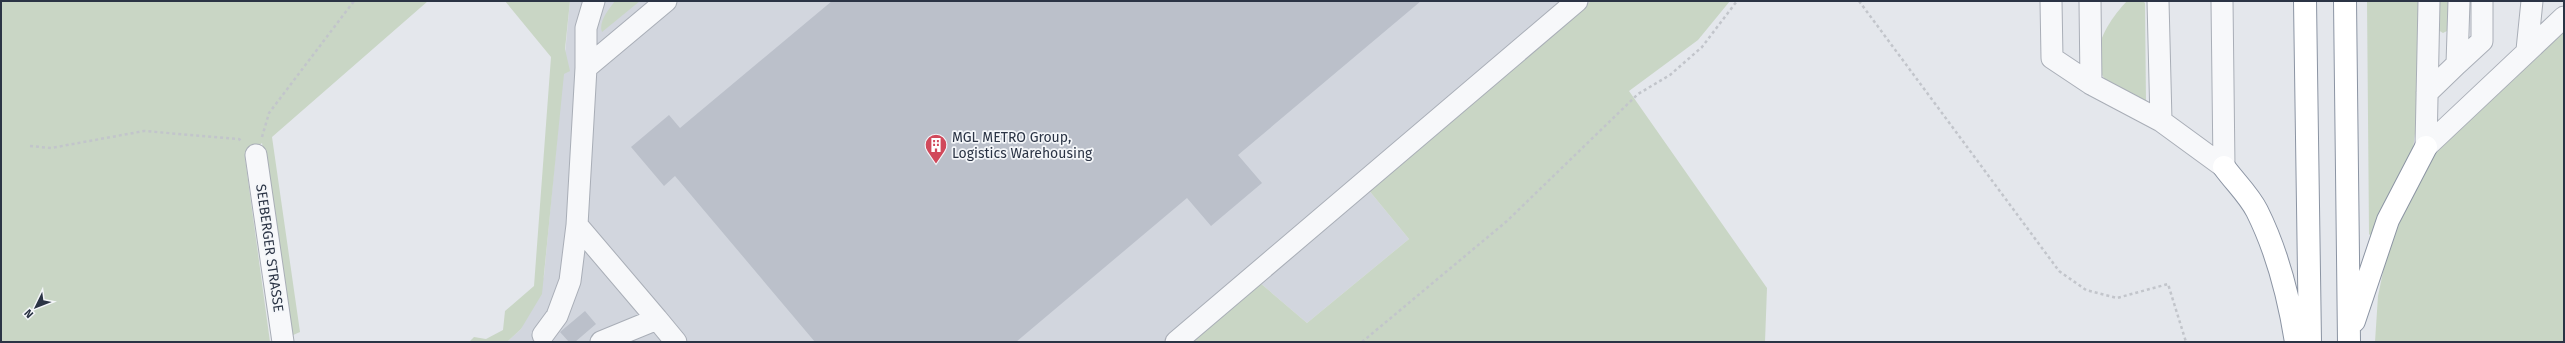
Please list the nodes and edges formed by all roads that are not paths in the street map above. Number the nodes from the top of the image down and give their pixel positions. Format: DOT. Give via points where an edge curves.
graph roads {
  1 [pos="594,1"];
  2 [pos="666,1"];
  3 [pos="1577,1"];
  4 [pos="2052,1"];
  5 [pos="2090,1"];
  6 [pos="2158,1"];
  7 [pos="2222,1"];
  8 [pos="2305,1"];
  9 [pos="2345,1"];
  10 [pos="2429,1"];
  11 [pos="2459,1"];
  12 [pos="2482,1"];
  13 [pos="2532,1"];
  14 [pos="2564,17"];
  15 [pos="2527,50"];
  16 [pos="2457,64"];
  17 [pos="586,68"];
  18 [pos="2091,84"];
  19 [pos="2427,93"];
  20 [pos="2161,121"];
  21 [pos="2426,147"];
  22 [pos="256,155"];
  23 [pos="2224,167"];
  24 [pos="577,225"];
  25 [pos="657,319"];
  26 [pos="543,335"];
  27 [pos="2349,340"];
  28 [pos="283,342"];
  29 [pos="601,342"];
  30 [pos="676,342"];
  31 [pos="1176,342"];
  32 [pos="2296,342"];
  33 [pos="2310,342"];
  1 -- 17 [label="street" via="586,28"];
  2 -- 17 [label="street"];
  3 -- 31 [label="street"];
  4 -- 18 [label="street" via="2052,58"];
  5 -- 18 [label="street"];
  6 -- 20 [label="street"];
  7 -- 23 [label="street"];
  8 -- 33 [label="highway"];
  9 -- 27 [label="highway"];
  10 -- 19 [label="street"];
  11 -- 16 [label="street"];
  12 -- 16 [label="street" via="2482,41"];
  13 -- 15 [label="street"];
  14 -- 15 [label="street"];
  15 -- 21 [label="street"];
  16 -- 19 [label="street"];
  17 -- 24 [label="street"];
  18 -- 20 [label="street"];
  19 -- 21 [label="street"];
  20 -- 23 [label="street"];
  21 -- 27 [label="highway" via="2388,220"];
  22 -- 28 [label="street, SEEBERGER STRASSE"];
  23 -- 32 [label="highway" via="2256,210 2277,260"];
  24 -- 25 [label="street"];
  24 -- 26 [label="street" via="566,295 557,316"];
  25 -- 29 [label="street"];
  25 -- 30 [label="street"];
}
